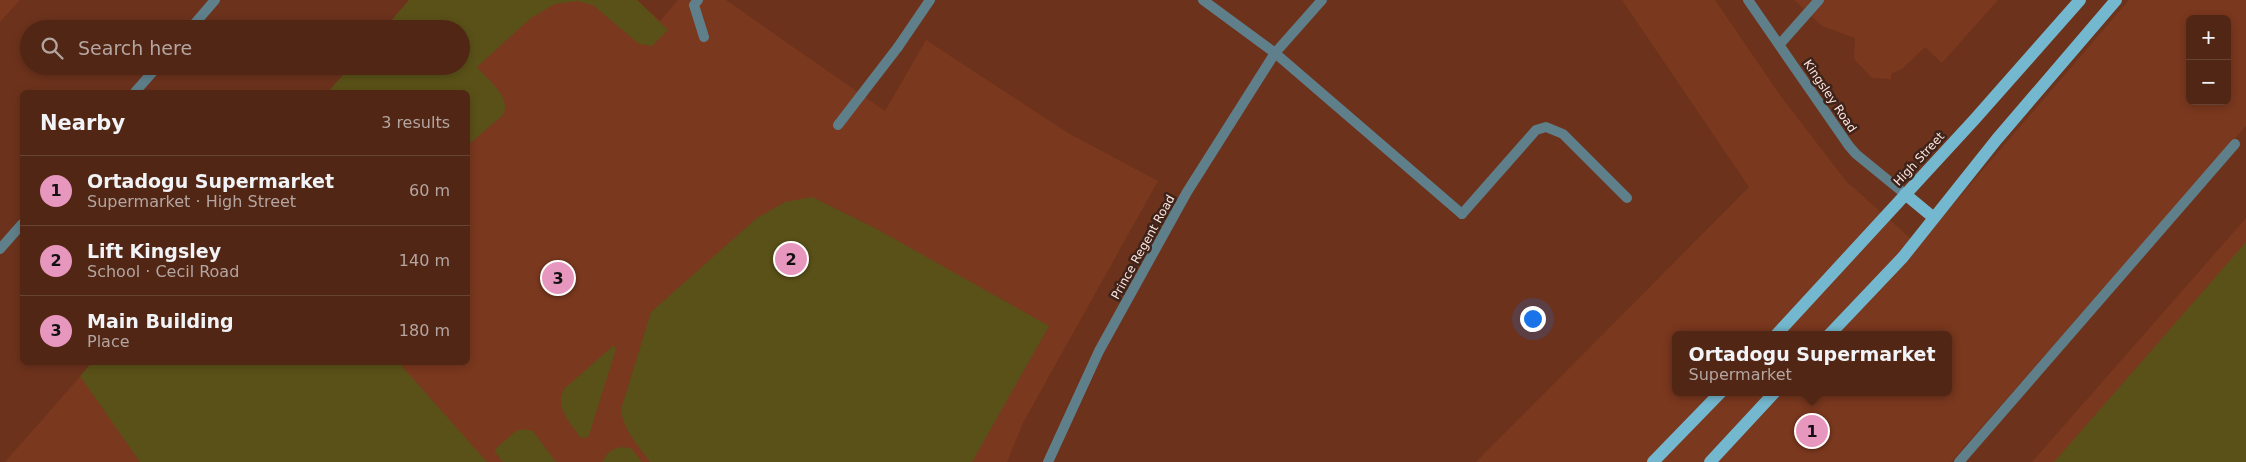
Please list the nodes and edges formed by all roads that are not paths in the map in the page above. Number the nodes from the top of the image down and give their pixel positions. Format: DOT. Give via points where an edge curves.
graph roads {
  1 [pos="215,0"];
  2 [pos="698,0"];
  3 [pos="930,0"];
  4 [pos="1203,0"];
  5 [pos="1322,0"];
  6 [pos="1748,0"];
  7 [pos="1819,0"];
  8 [pos="2080,0"];
  9 [pos="2116,0"];
  10 [pos="198,20"];
  11 [pos="704,36"];
  12 [pos="1780,44"];
  13 [pos="1275,53"];
  14 [pos="150,75"];
  15 [pos="137,90"];
  16 [pos="838,125"];
  17 [pos="2235,144"];
  18 [pos="1905,194"];
  19 [pos="1627,198"];
  20 [pos="1934,218"];
  21 [pos="20,226"];
  22 [pos="0,249"];
  23 [pos="1780,331"];
  24 [pos="1833,331"];
  25 [pos="1717,396"];
  26 [pos="1771,396"];
  27 [pos="1048,462"];
  28 [pos="1653,462"];
  29 [pos="1710,462"];
  30 [pos="1960,462"];
  1 -- 10 [label="street"];
  2 -- 11 [label="street" via="694,5"];
  3 -- 16 [label="street"];
  4 -- 13 [label="street"];
  5 -- 13 [label="street, Prince Regent Road"];
  6 -- 12 [label="street, Kingsley Road"];
  7 -- 12 [label="street"];
  8 -- 18 [label="main road, High Street"];
  9 -- 20 [label="main road"];
  12 -- 18 [label="street, Kingsley Road" via="1856,154"];
  13 -- 19 [label="street" via="1462,214 1536,130 1546,127 1563,134"];
  13 -- 27 [label="street, Prince Regent Road" via="1187,192 1099,352"];
  14 -- 15 [label="street"];
  17 -- 30 [label="street"];
  18 -- 20 [label="main road"];
  18 -- 23 [label="main road, High Street"];
  20 -- 24 [label="main road" via="1903,257"];
  21 -- 22 [label="street"];
  25 -- 28 [label="main road"];
  26 -- 29 [label="main road"];
}
